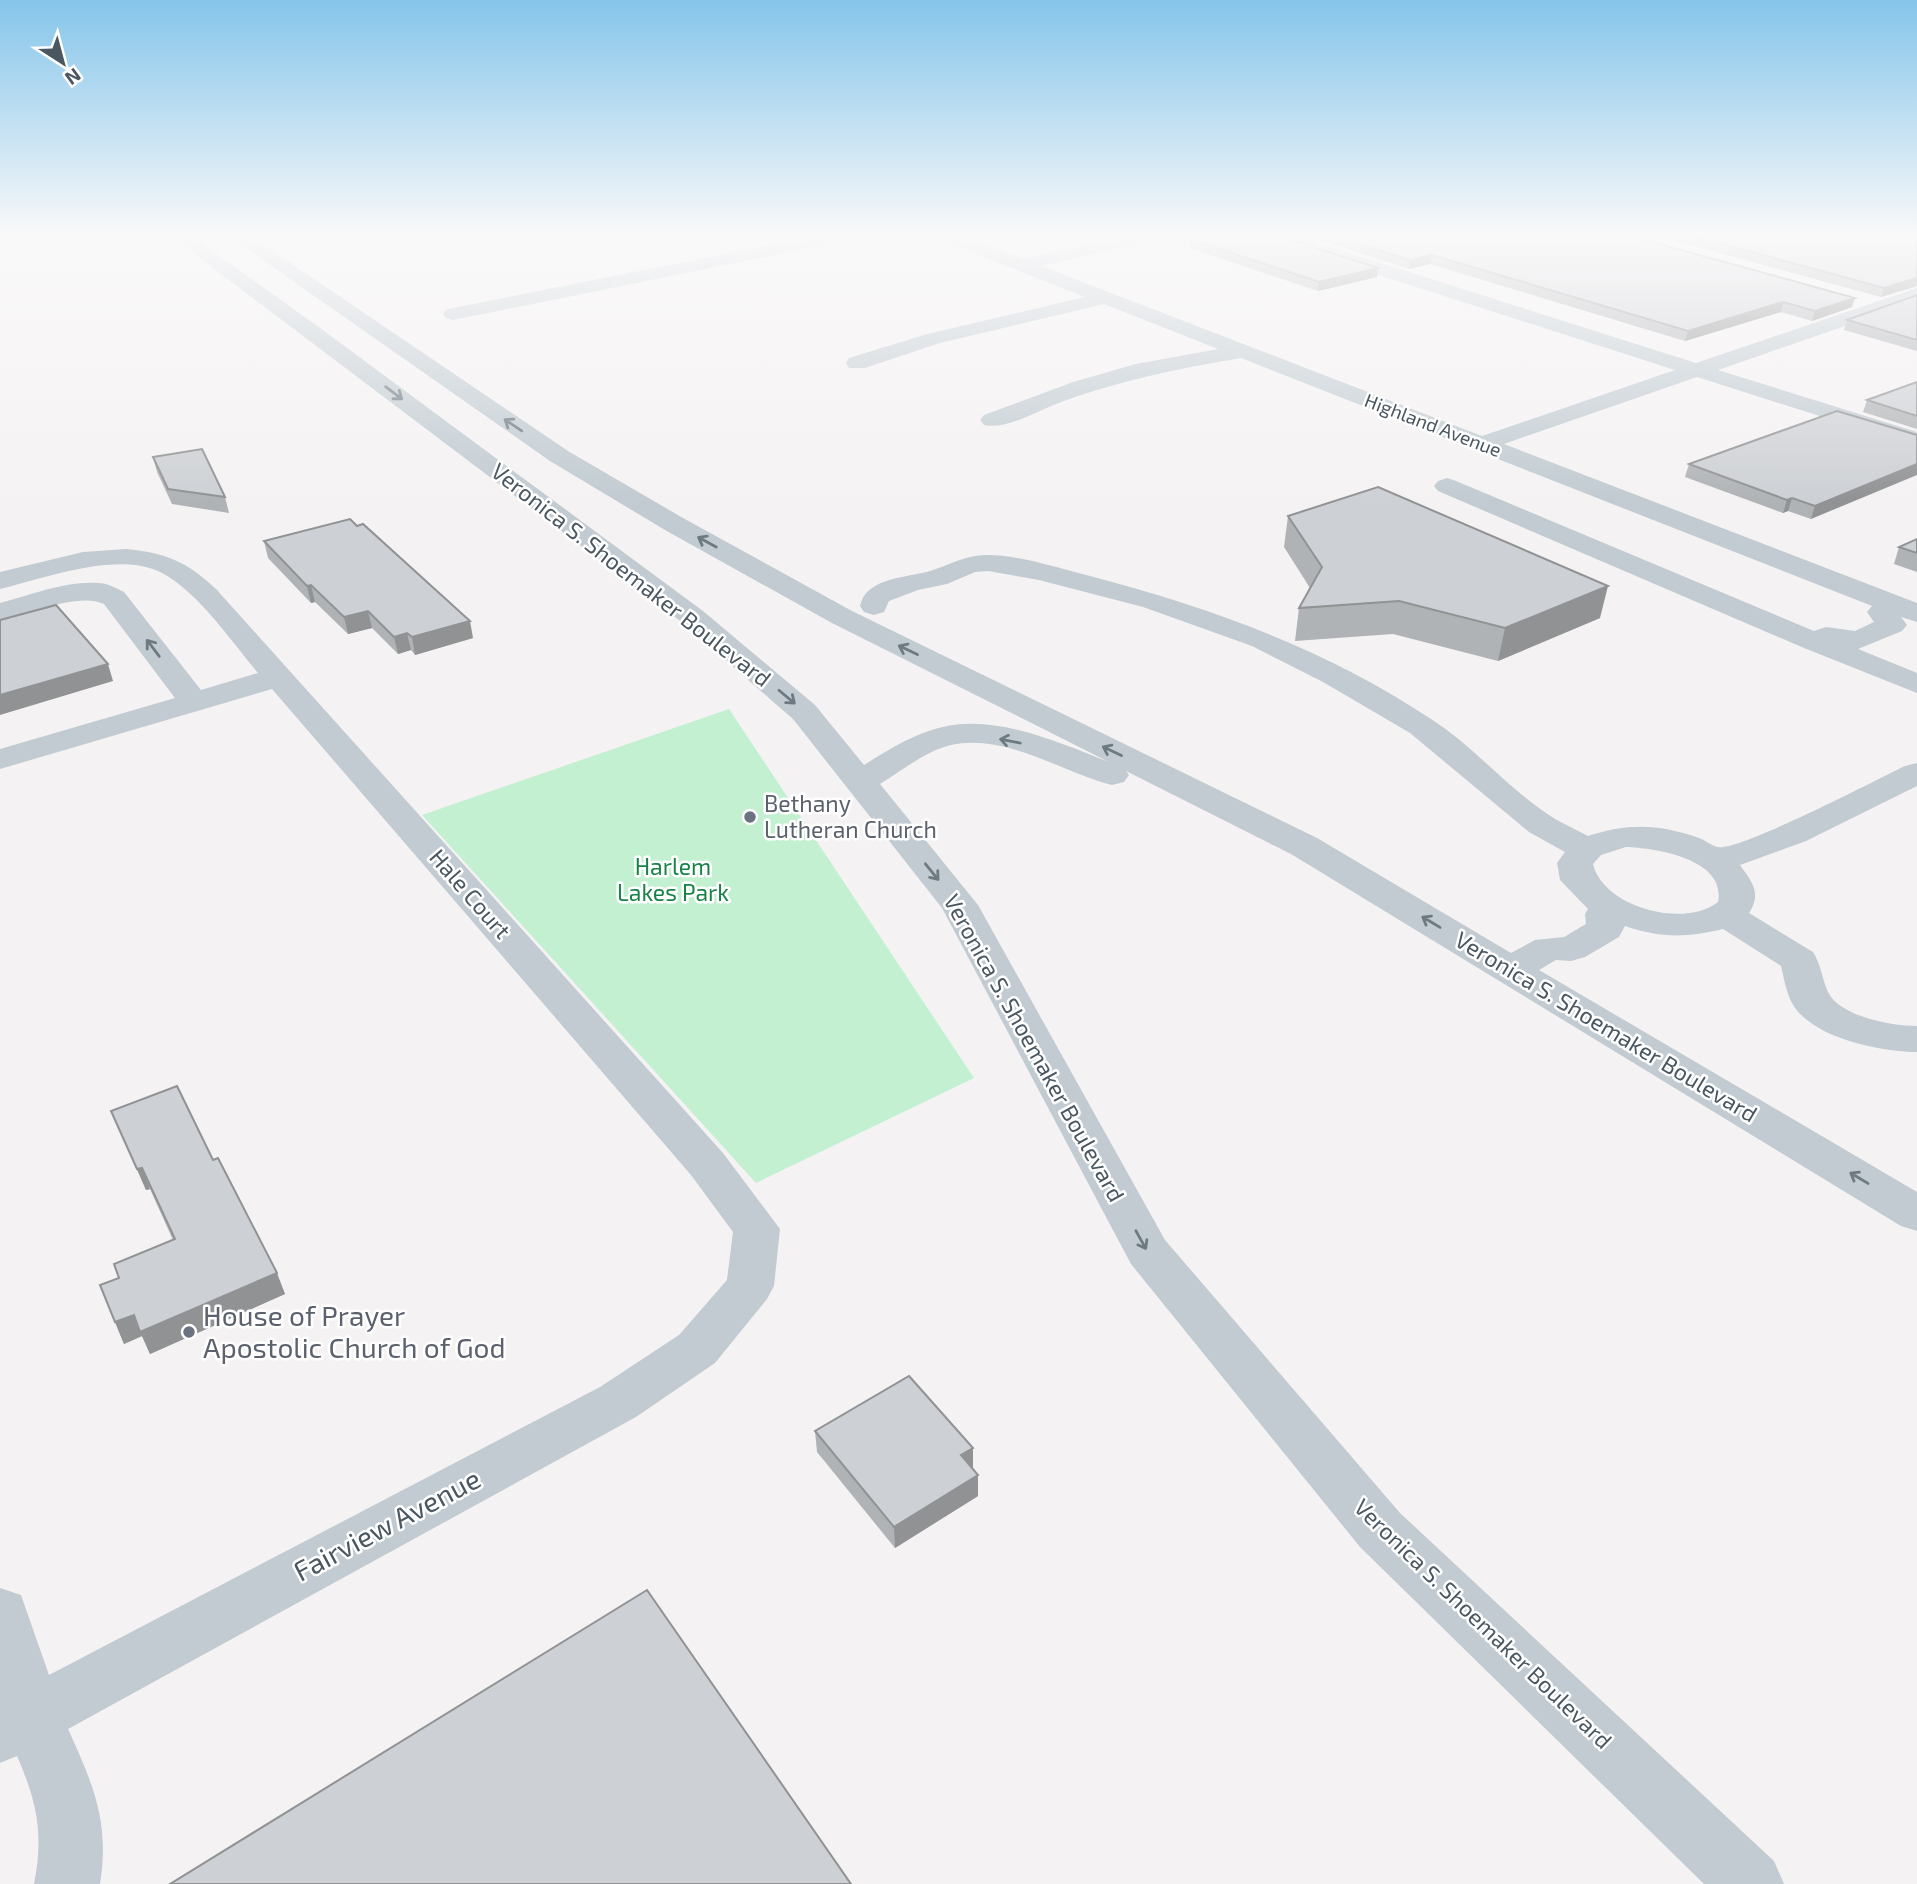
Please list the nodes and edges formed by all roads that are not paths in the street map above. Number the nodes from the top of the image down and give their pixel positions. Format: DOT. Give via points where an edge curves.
graph roads {
  1 [pos="303,325"];
  2 [pos="367,325"];
  3 [pos="989,325"];
  4 [pos="1175,325"];
  5 [pos="1555,325"];
  6 [pos="1825,325"];
  7 [pos="1243,351"];
  8 [pos="857,363"];
  9 [pos="1694,369"];
  10 [pos="992,420"];
  11 [pos="1917,440"];
  12 [pos="1481,443"];
  13 [pos="1447,486"];
  14 [pos="0,581"];
  15 [pos="1899,610"];
  16 [pos="0,612"];
  17 [pos="842,617"];
  18 [pos="1820,639"];
  19 [pos="279,677"];
  20 [pos="1917,684"];
  21 [pos="194,702"];
  22 [pos="0,758"];
  23 [pos="1917,773"];
  24 [pos="860,782"];
  25 [pos="1304,846"];
  26 [pos="1585,848"];
  27 [pos="1716,862"];
  28 [pos="1608,912"];
  29 [pos="1726,915"];
  30 [pos="1511,970"];
  31 [pos="1917,1039"];
  32 [pos="1917,1214"];
  33 [pos="750,1286"];
  34 [pos="0,1614"];
  35 [pos="16,1725"];
  36 [pos="67,1884"];
  37 [pos="1751,1884"];
  1 -- 24 [label="street, Veronica S. Shoemaker Boulevard, one-way" via="693,617 804,712"];
  17 -- 2 [label="street, Veronica S. Shoemaker Boulevard, one-way" via="559,456"];
  3 -- 8 [label="street"];
  4 -- 7 [label="street, Highland Avenue"];
  5 -- 9 [label="street"];
  6 -- 9 [label="street"];
  7 -- 10 [label="street" via="1119,376"];
  7 -- 12 [label="street, Highland Avenue"];
  9 -- 11 [label="street"];
  9 -- 12 [label="street"];
  12 -- 15 [label="street, Highland Avenue"];
  13 -- 18 [label="street"];
  14 -- 19 [label="street, Hale Court" via="118,556 166,565 188,577"];
  15 -- 18 [label="street" via="1892,625 1859,640"];
  21 -- 16 [label="street, one-way" via="114,598 99,591"];
  25 -- 17 [label="street, Veronica S. Shoemaker Boulevard, one-way"];
  17 -- 26 [label="street" via="929,592 937,578 970,564 1040,572 1153,601 1262,640 1334,675 1421,726 1541,825"];
  18 -- 20 [label="street"];
  19 -- 21 [label="street"];
  19 -- 33 [label="street, Hale Court" via="708,1164 757,1229"];
  21 -- 22 [label="street"];
  23 -- 27 [label="street" via="1794,834"];
  25 -- 24 [label="street, one-way" via="1033,745 976,734 948,735 922,745"];
  24 -- 37 [label="street, Veronica S. Shoemaker Boulevard, one-way" via="958,905 1147,1252 1380,1530"];
  30 -- 25 [label="street, Veronica S. Shoemaker Boulevard, one-way"];
  26 -- 27 [label="street" via="1623,836 1646,837 1684,846"];
  26 -- 28 [label="street" via="1576,859 1574,873"];
  27 -- 29 [label="street" via="1738,890 1736,904"];
  28 -- 29 [label="street" via="1681,926"];
  28 -- 30 [label="street" via="1606,929 1572,949 1549,948"];
  29 -- 31 [label="street" via="1799,960 1811,1001 1842,1024 1891,1039"];
  32 -- 30 [label="street, Veronica S. Shoemaker Boulevard, one-way"];
  33 -- 35 [label="street, Fairview Avenue" via="697,1349 618,1402"];
  34 -- 35 [label="street"];
  35 -- 36 [label="street" via="70,1808 74,1857"];
}
